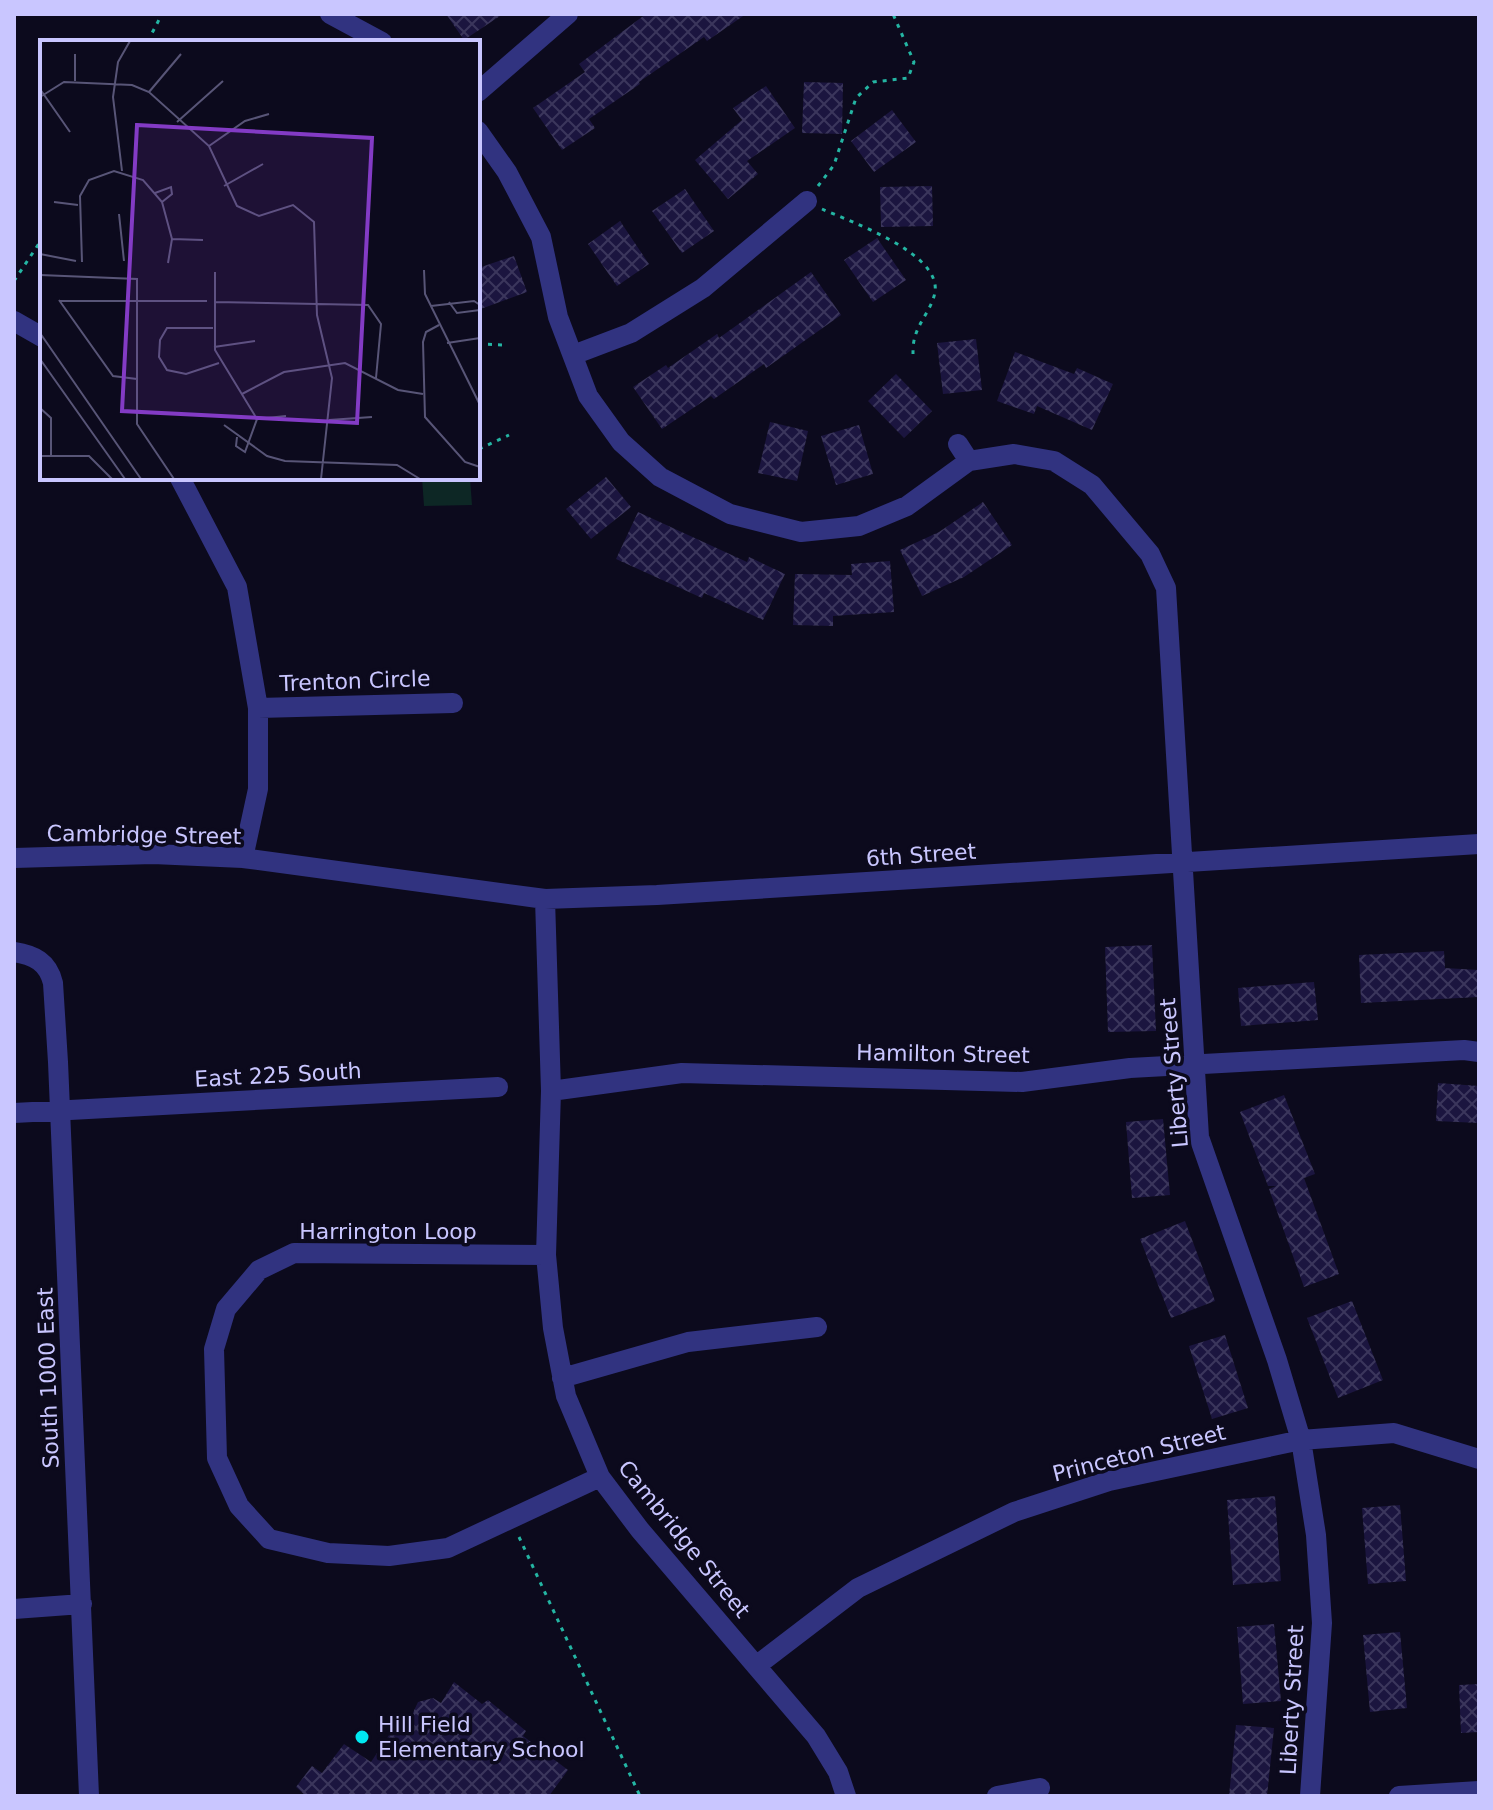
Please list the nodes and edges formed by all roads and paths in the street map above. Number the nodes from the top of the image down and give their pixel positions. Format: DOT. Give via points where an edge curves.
graph roads {
  1 [pos="162,14"];
  2 [pos="330,14"];
  3 [pos="568,14"];
  4 [pos="893,14"];
  5 [pos="150,40"];
  6 [pos="378,40"];
  7 [pos="480,90"];
  8 [pos="480,134"];
  9 [pos="807,201"];
  10 [pos="40,242"];
  11 [pos="14,281"];
  12 [pos="14,321"];
  13 [pos="40,336"];
  14 [pos="480,344"];
  15 [pos="505,345"];
  16 [pos="573,355"];
  17 [pos="913,355"];
  18 [pos="509,435"];
  19 [pos="480,449"];
  20 [pos="181,480"];
  21 [pos="453,703"];
  22 [pos="258,708"];
  23 [pos="1479,844"];
  24 [pos="14,858"];
  25 [pos="243,858"];
  26 [pos="1182,863"];
  27 [pos="368,876"];
  28 [pos="545,899"];
  29 [pos="14,952"];
  30 [pos="1479,1052"];
  31 [pos="1195,1065"];
  32 [pos="498,1087"];
  33 [pos="551,1091"];
  34 [pos="60,1110"];
  35 [pos="14,1113"];
  36 [pos="546,1255"];
  37 [pos="817,1327"];
  38 [pos="562,1378"];
  39 [pos="1301,1440"];
  40 [pos="1479,1459"];
  41 [pos="600,1477"];
  42 [pos="519,1537"];
  43 [pos="82,1604"];
  44 [pos="14,1609"];
  45 [pos="756,1666"];
  46 [pos="1040,1788"];
  47 [pos="1479,1791"];
  48 [pos="89,1796"];
  49 [pos="640,1796"];
  50 [pos="846,1796"];
  51 [pos="997,1796"];
  52 [pos="1310,1796"];
  53 [pos="1399,1796"];
  1 -- 5 [label="path"];
  2 -- 6 [label="street"];
  3 -- 7 [label="street"];
  4 -- 9 [label="path" via="914,62 908,78 873,82 856,98 834,165"];
  8 -- 16 [label="street, Liberty Street" via="541,237 558,317"];
  9 -- 16 [label="street" via="703,288 631,333"];
  9 -- 17 [label="path" via="893,242 929,269 936,288 915,336"];
  10 -- 11 [label="path"];
  12 -- 13 [label="street"];
  14 -- 15 [label="path"];
  16 -- 26 [label="street, Liberty Street" via="588,396 621,442 660,477 730,514 801,532 859,526 907,506 964,453 1054,461 1092,485 1150,554 1166,588"];
  18 -- 19 [label="path"];
  20 -- 22 [label="street" via="237,587"];
  21 -- 22 [label="street, Trenton Circle"];
  22 -- 25 [label="street" via="258,789"];
  23 -- 26 [label="street, 6th Street"];
  24 -- 25 [label="street, Cambridge Street"];
  25 -- 27 [label="street, Cambridge Street"];
  26 -- 28 [label="street, 6th Street"];
  26 -- 31 [label="street, Liberty Street"];
  27 -- 28 [label="street, 6th Street"];
  28 -- 33 [label="street, Cambridge Street"];
  29 -- 34 [label="street, South 1000 East" via="30,955 50,970"];
  30 -- 31 [label="street, Hamilton Street"];
  31 -- 33 [label="street, Hamilton Street" via="1022,1082 682,1073"];
  31 -- 39 [label="street, Liberty Street" via="1199,1137"];
  32 -- 34 [label="street, East 225 South"];
  33 -- 36 [label="street, Cambridge Street"];
  34 -- 35 [label="street, East 225 South"];
  34 -- 43 [label="street, South 1000 East"];
  36 -- 38 [label="street, Cambridge Street"];
  36 -- 41 [label="street, Harrington Loop" via="294,1253 259,1270 226,1309 214,1349 217,1458 239,1506 269,1539 343,1554 389,1556 448,1548"];
  37 -- 38 [label="street" via="688,1342"];
  38 -- 41 [label="street, Cambridge Street"];
  39 -- 40 [label="street, Princeton Street" via="1394,1433"];
  39 -- 45 [label="street, Princeton Street" via="1109,1481 1014,1512 858,1588"];
  39 -- 52 [label="street, Liberty Street" via="1316,1535 1322,1623"];
  41 -- 45 [label="street, Cambridge Street"];
  42 -- 49 [label="path"];
  43 -- 44 [label="street"];
  43 -- 48 [label="street, South 1000 East"];
  45 -- 50 [label="street, Cambridge Street" via="816,1736"];
  46 -- 51 [label="street"];
  47 -- 53 [label="street"];
}
